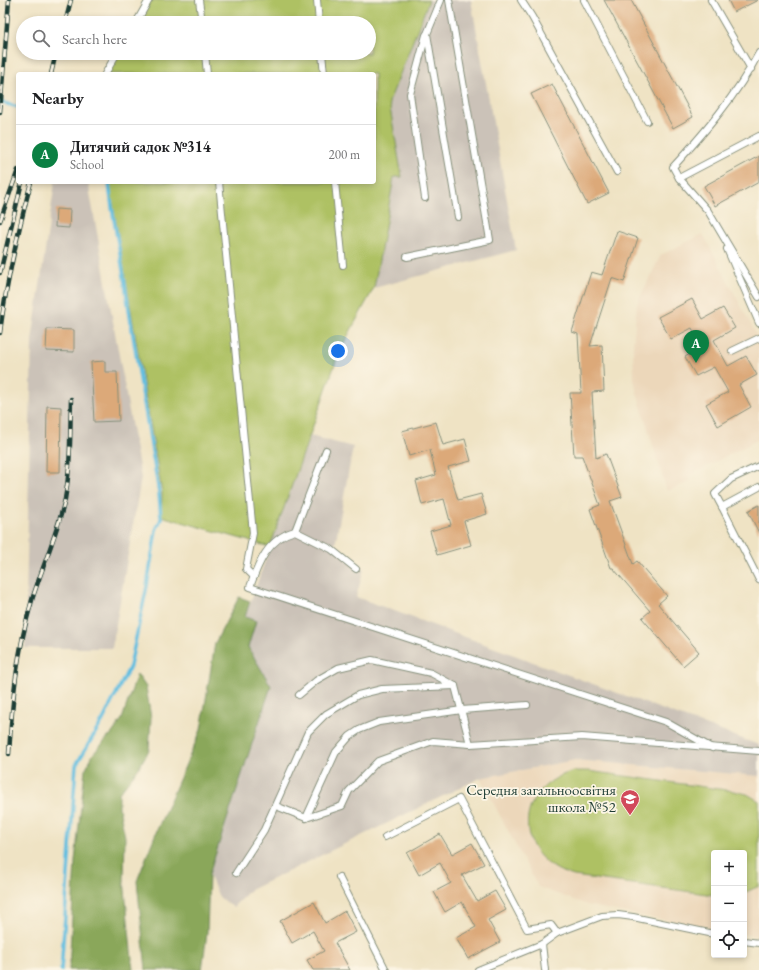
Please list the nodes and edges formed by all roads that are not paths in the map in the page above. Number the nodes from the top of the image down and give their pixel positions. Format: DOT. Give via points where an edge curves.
graph roads {
  1 [pos="150,0"];
  2 [pos="199,0"];
  3 [pos="317,0"];
  4 [pos="441,0"];
  5 [pos="449,0"];
  6 [pos="521,0"];
  7 [pos="584,0"];
  8 [pos="711,0"];
  9 [pos="140,16"];
  10 [pos="201,16"];
  11 [pos="318,16"];
  12 [pos="427,34"];
  13 [pos="759,53"];
  14 [pos="114,60"];
  15 [pos="206,60"];
  16 [pos="323,60"];
  17 [pos="751,69"];
  18 [pos="106,72"];
  19 [pos="207,72"];
  20 [pos="324,72"];
  21 [pos="647,121"];
  22 [pos="759,136"];
  23 [pos="617,172"];
  24 [pos="679,178"];
  25 [pos="219,184"];
  26 [pos="335,184"];
  27 [pos="425,198"];
  28 [pos="458,217"];
  29 [pos="716,224"];
  30 [pos="407,257"];
  31 [pos="343,265"];
  32 [pos="759,297"];
  33 [pos="759,323"];
  34 [pos="759,338"];
  35 [pos="732,352"];
  36 [pos="326,450"];
  37 [pos="759,466"];
  38 [pos="759,487"];
  39 [pos="722,507"];
  40 [pos="294,531"];
  41 [pos="356,569"];
  42 [pos="254,577"];
  43 [pos="759,580"];
  44 [pos="455,686"];
  45 [pos="299,695"];
  46 [pos="527,705"];
  47 [pos="462,710"];
  48 [pos="470,744"];
  49 [pos="712,748"];
  50 [pos="759,751"];
  51 [pos="276,806"];
  52 [pos="306,818"];
  53 [pos="385,837"];
  54 [pos="236,873"];
  55 [pos="339,877"];
  56 [pos="557,933"];
  57 [pos="711,933"];
  58 [pos="747,941"];
  59 [pos="759,943"];
  60 [pos="542,944"];
  61 [pos="386,970"];
  62 [pos="478,970"];
  63 [pos="545,970"];
  1 -- 9 [label="lane"];
  2 -- 10 [label="lane"];
  3 -- 11 [label="lane"];
  4 -- 12 [label="lane"];
  5 -- 30 [label="lane" via="490,240"];
  6 -- 23 [label="lane"];
  7 -- 21 [label="lane"];
  8 -- 17 [label="lane"];
  12 -- 27 [label="lane" via="410,94"];
  12 -- 28 [label="lane"];
  13 -- 17 [label="lane"];
  14 -- 18 [label="lane"];
  15 -- 19 [label="lane"];
  16 -- 20 [label="lane"];
  17 -- 24 [label="lane" via="710,126 673,168"];
  22 -- 24 [label="lane"];
  24 -- 29 [label="lane"];
  25 -- 42 [label="lane" via="253,533 246,569"];
  26 -- 31 [label="lane"];
  29 -- 32 [label="lane"];
  29 -- 33 [label="lane"];
  34 -- 35 [label="lane"];
  36 -- 40 [label="lane"];
  37 -- 39 [label="lane" via="731,479 715,494"];
  38 -- 39 [label="lane"];
  39 -- 43 [label="lane"];
  40 -- 41 [label="lane" via="331,549"];
  40 -- 42 [label="lane" via="284,534 261,558"];
  42 -- 49 [label="lane" via="250,587 666,722"];
  44 -- 45 [label="lane" via="431,673 372,660 349,665 328,674"];
  44 -- 47 [label="lane"];
  44 -- 51 [label="lane" via="382,689 358,695 336,706 308,732"];
  46 -- 47 [label="lane"];
  47 -- 48 [label="lane"];
  47 -- 52 [label="lane" via="379,722 350,736 330,761"];
  48 -- 49 [label="lane" via="582,737"];
  48 -- 52 [label="lane" via="433,741 378,761 349,791 342,806"];
  49 -- 50 [label="lane"];
  51 -- 52 [label="lane"];
  51 -- 54 [label="lane"];
  53 -- 56 [label="lane" via="459,799 527,929 551,925"];
  55 -- 61 [label="lane"];
  56 -- 57 [label="lane" via="602,916 618,915"];
  56 -- 60 [label="lane"];
  58 -- 59 [label="lane"];
  60 -- 62 [label="lane"];
  60 -- 63 [label="lane"];
}
